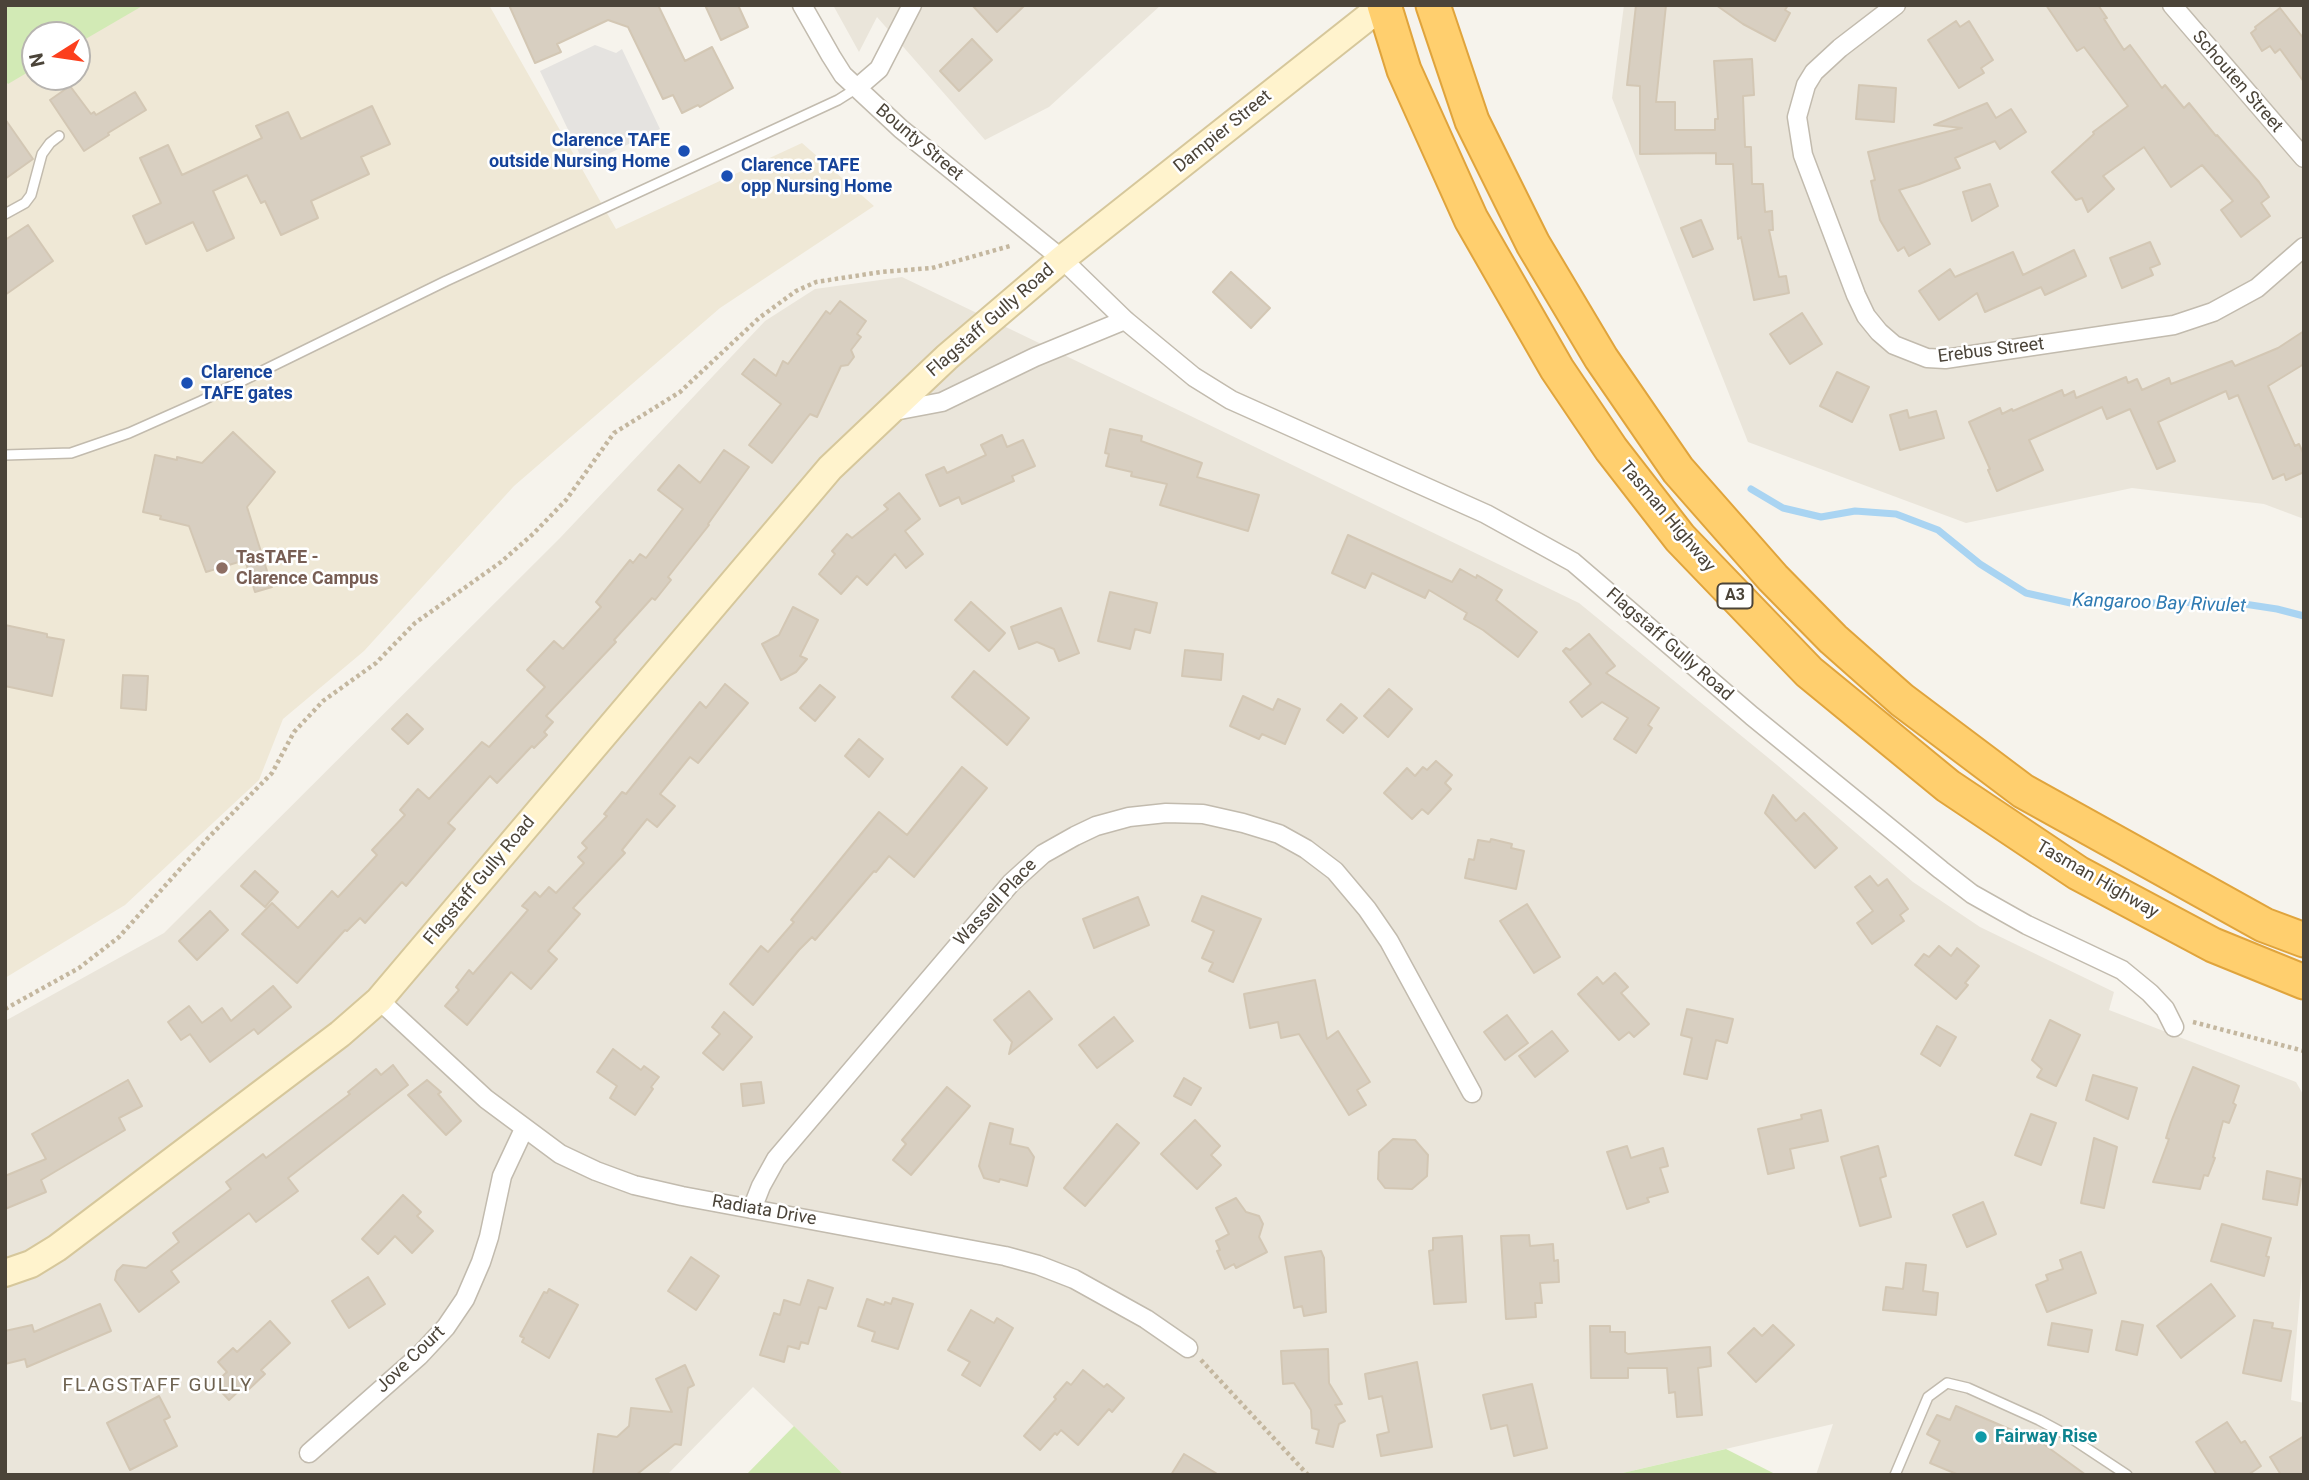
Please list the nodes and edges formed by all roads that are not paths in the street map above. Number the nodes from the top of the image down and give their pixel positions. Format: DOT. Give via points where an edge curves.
graph roads {
  1 [pos="802,5"];
  2 [pos="912,5"];
  3 [pos="1384,5"];
  4 [pos="1433,5"];
  5 [pos="1896,5"];
  6 [pos="2172,5"];
  7 [pos="857,89"];
  8 [pos="59,136"];
  9 [pos="2304,158"];
  10 [pos="5,214"];
  11 [pos="2304,247"];
  12 [pos="1062,259"];
  13 [pos="1125,320"];
  14 [pos="886,413"];
  15 [pos="5,456"];
  16 [pos="2304,940"];
  17 [pos="2304,982"];
  18 [pos="379,1000"];
  19 [pos="2174,1027"];
  20 [pos="1472,1093"];
  21 [pos="524,1129"];
  22 [pos="752,1209"];
  23 [pos="5,1273"];
  24 [pos="1188,1348"];
  25 [pos="309,1453"];
  26 [pos="1895,1475"];
  27 [pos="2127,1475"];
  1 -- 7 [label="street" via="843,75"];
  2 -- 7 [label="street, Bounty Street" via="879,69"];
  3 -- 12 [label="street, Dampier Street"];
  3 -- 17 [label="highway, Tasman Highway / A3" via="1404,70 1471,219 1557,369 1680,538 1809,672 1948,786 2078,873 2213,945"];
  4 -- 16 [label="highway, A3" via="1472,121 1533,244 1601,358 1678,470 1773,578 1902,700 2023,791 2264,925"];
  5 -- 11 [label="street, Erebus Street" via="1820,66 1806,85 1797,117 1803,155 1856,295 1866,316 1894,345 1927,358 1945,359 2174,325 2213,312 2257,288"];
  6 -- 9 [label="street, Schouten Street"];
  7 -- 12 [label="street, Bounty Street"];
  7 -- 15 [label="lane" via="129,433 71,453"];
  8 -- 10 [label="lane" via="42,154 31,195"];
  12 -- 13 [label="street, Flagstaff Gully Road"];
  12 -- 14 [label="street, Flagstaff Gully Road"];
  13 -- 14 [label="street, Flagstaff Gully Road" via="942,402"];
  13 -- 19 [label="street, Flagstaff Gully Road" via="1194,377 1231,400 1486,514 1573,562 1951,878 2027,925 2122,970 2165,1009"];
  14 -- 18 [label="street, Flagstaff Gully Road" via="784,521"];
  18 -- 21 [label="street, Radiata Drive"];
  18 -- 23 [label="street, Flagstaff Gully Road" via="58,1248"];
  20 -- 22 [label="street, Wassell Place" via="1389,942 1335,871 1279,834 1243,823 1203,814 1129,817 1075,836 1043,854 1010,883 776,1159"];
  21 -- 22 [label="street, Radiata Drive" via="560,1154 634,1185"];
  21 -- 25 [label="street, Jove Court" via="502,1176 481,1262 446,1327"];
  22 -- 24 [label="street, Radiata Drive" via="1038,1265 1074,1279"];
  26 -- 27 [label="lane" via="1928,1397 1947,1383 2039,1420"];
}
